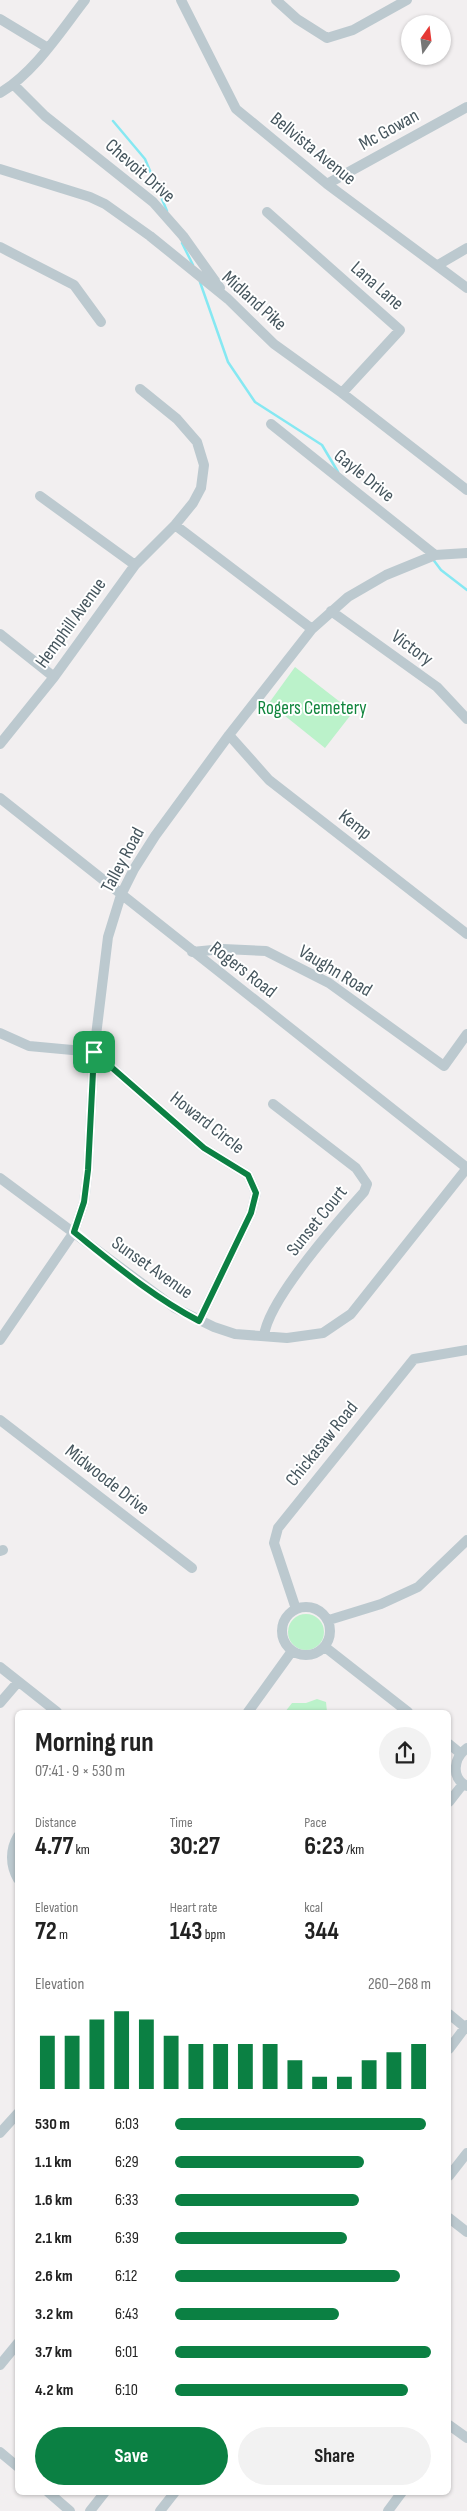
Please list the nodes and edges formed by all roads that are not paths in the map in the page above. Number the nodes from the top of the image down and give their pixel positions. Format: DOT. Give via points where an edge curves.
graph roads {
  1 [pos="85,0"];
  2 [pos="181,0"];
  3 [pos="276,0"];
  4 [pos="407,0"];
  5 [pos="0,19"];
  6 [pos="48,48"];
  7 [pos="14,85"];
  8 [pos="0,93"];
  9 [pos="467,107"];
  10 [pos="0,169"];
  11 [pos="327,184"];
  12 [pos="267,212"];
  13 [pos="0,247"];
  14 [pos="467,248"];
  15 [pos="438,264"];
  16 [pos="467,288"];
  17 [pos="228,298"];
  18 [pos="101,322"];
  19 [pos="140,389"];
  20 [pos="342,393"];
  21 [pos="272,424"];
  22 [pos="467,490"];
  23 [pos="40,496"];
  24 [pos="175,525"];
  25 [pos="467,553"];
  26 [pos="435,555"];
  27 [pos="135,565"];
  28 [pos="331,611"];
  29 [pos="312,629"];
  30 [pos="0,634"];
  31 [pos="54,677"];
  32 [pos="467,719"];
  33 [pos="229,735"];
  34 [pos="0,744"];
  35 [pos="0,798"];
  36 [pos="121,895"];
  37 [pos="467,934"];
  38 [pos="192,952"];
  39 [pos="0,1033"];
  40 [pos="467,1034"];
  41 [pos="94,1052"];
  42 [pos="273,1104"];
  43 [pos="467,1168"];
  44 [pos="0,1178"];
  45 [pos="74,1232"];
  46 [pos="199,1321"];
  47 [pos="264,1336"];
  48 [pos="0,1340"];
  49 [pos="467,1350"];
  50 [pos="0,1420"];
  51 [pos="467,1540"];
  52 [pos="192,1568"];
  53 [pos="296,1609"];
  54 [pos="329,1620"];
  55 [pos="325,1647"];
  56 [pos="292,1651"];
  57 [pos="0,1666"];
  58 [pos="18,1682"];
  59 [pos="0,1703"];
  60 [pos="54,1710"];
  61 [pos="249,1710"];
  62 [pos="405,1710"];
  63 [pos="451,1745"];
  64 [pos="463,1750"];
  65 [pos="465,1785"];
  66 [pos="451,1800"];
  67 [pos="15,1840"];
  68 [pos="15,1871"];
  69 [pos="451,2016"];
  70 [pos="466,2027"];
  71 [pos="451,2046"];
  72 [pos="15,2116"];
  73 [pos="0,2133"];
  74 [pos="467,2153"];
  75 [pos="451,2173"];
  76 [pos="451,2220"];
  77 [pos="467,2232"];
  78 [pos="15,2347"];
  79 [pos="0,2365"];
  80 [pos="451,2430"];
  81 [pos="467,2438"];
  82 [pos="0,2452"];
  83 [pos="15,2464"];
  84 [pos="51,2495"];
  85 [pos="103,2495"];
  86 [pos="171,2495"];
  87 [pos="400,2495"];
  88 [pos="70,2511"];
  89 [pos="90,2511"];
  90 [pos="160,2511"];
  91 [pos="388,2511"];
  1 -- 6 [label="street"];
  2 -- 11 [label="street, Bellvista Avenue" via="236,108"];
  3 -- 4 [label="street" via="297,19 327,38 353,30"];
  5 -- 6 [label="street"];
  6 -- 7 [label="street"];
  7 -- 8 [label="street"];
  7 -- 17 [label="street, Chevoit Drive" via="45,116 153,202 183,236"];
  9 -- 11 [label="street, Mc Gowan"];
  10 -- 17 [label="street, Midland Pike" via="105,204"];
  11 -- 15 [label="street, Bellvista Avenue"];
  12 -- 20 [label="street, Lana Lane" via="400,330"];
  13 -- 18 [label="street" via="74,285"];
  14 -- 15 [label="street"];
  15 -- 16 [label="street, Bellvista Avenue"];
  17 -- 20 [label="street, Midland Pike" via="274,344"];
  19 -- 24 [label="street, Hemphill Avenue" via="176,419 197,442 204,464 201,488"];
  20 -- 22 [label="street, Midland Pike"];
  21 -- 26 [label="street, Gayle Drive"];
  23 -- 27 [label="street"];
  24 -- 27 [label="street, Hemphill Avenue"];
  24 -- 29 [label="street"];
  25 -- 26 [label="street, Talley Road"];
  26 -- 28 [label="street, Talley Road" via="386,575"];
  27 -- 31 [label="street, Hemphill Avenue"];
  28 -- 29 [label="street, Talley Road"];
  28 -- 32 [label="street, Victory" via="437,687"];
  29 -- 33 [label="street, Talley Road"];
  30 -- 31 [label="street"];
  31 -- 34 [label="street, Hemphill Avenue"];
  33 -- 36 [label="street, Talley Road" via="155,836"];
  33 -- 37 [label="street, Kemp" via="269,780"];
  35 -- 36 [label="street, Rogers Road"];
  36 -- 38 [label="street, Rogers Road"];
  36 -- 41 [label="street, Talley Road" via="108,937"];
  38 -- 40 [label="street, Vaughn Road" via="223,949 266,951 329,983 444,1066"];
  38 -- 43 [label="street, Rogers Road"];
  39 -- 41 [label="street" via="29,1046"];
  41 -- 45 [label="street, Talley Road" via="88,1170 84,1202"];
  41 -- 46 [label="street, Howard Circle" via="204,1148 248,1175 256,1193 251,1213"];
  42 -- 47 [label="street, Sunset Court" via="356,1168 367,1184 364,1192 296,1276 276,1308"];
  43 -- 47 [label="street, Sunset Avenue" via="351,1314 323,1333 287,1338"];
  44 -- 45 [label="street, Sunset Avenue"];
  45 -- 46 [label="street, Sunset Avenue" via="141,1285"];
  45 -- 48 [label="street, Talley Road"];
  46 -- 47 [label="street, Sunset Avenue" via="234,1334"];
  49 -- 53 [label="street, Chickasaw Road" via="414,1359 278,1528 274,1543"];
  50 -- 52 [label="street, Midwoode Drive"];
  51 -- 54 [label="street" via="418,1587 380,1604"];
  53 -- 54 [label="street" via="316,1609"];
  53 -- 56 [label="street" via="287,1617 282,1635"];
  54 -- 55 [label="street" via="331,1630"];
  55 -- 56 [label="street" via="309,1656"];
  55 -- 62 [label="street"];
  56 -- 61 [label="street"];
  57 -- 58 [label="street"];
  58 -- 59 [label="street"];
  58 -- 60 [label="street"];
  63 -- 64 [label="street"];
  64 -- 65 [label="street" via="455,1766 457,1776"];
  65 -- 66 [label="street"];
  67 -- 68 [label="street" via="11,1861"];
  69 -- 70 [label="street"];
  70 -- 71 [label="street"];
  72 -- 73 [label="street"];
  74 -- 75 [label="street"];
  76 -- 77 [label="street"];
  78 -- 79 [label="street"];
  80 -- 81 [label="street"];
  82 -- 83 [label="street"];
  84 -- 88 [label="street"];
  85 -- 89 [label="street"];
  86 -- 90 [label="street"];
  87 -- 91 [label="street"];
}
